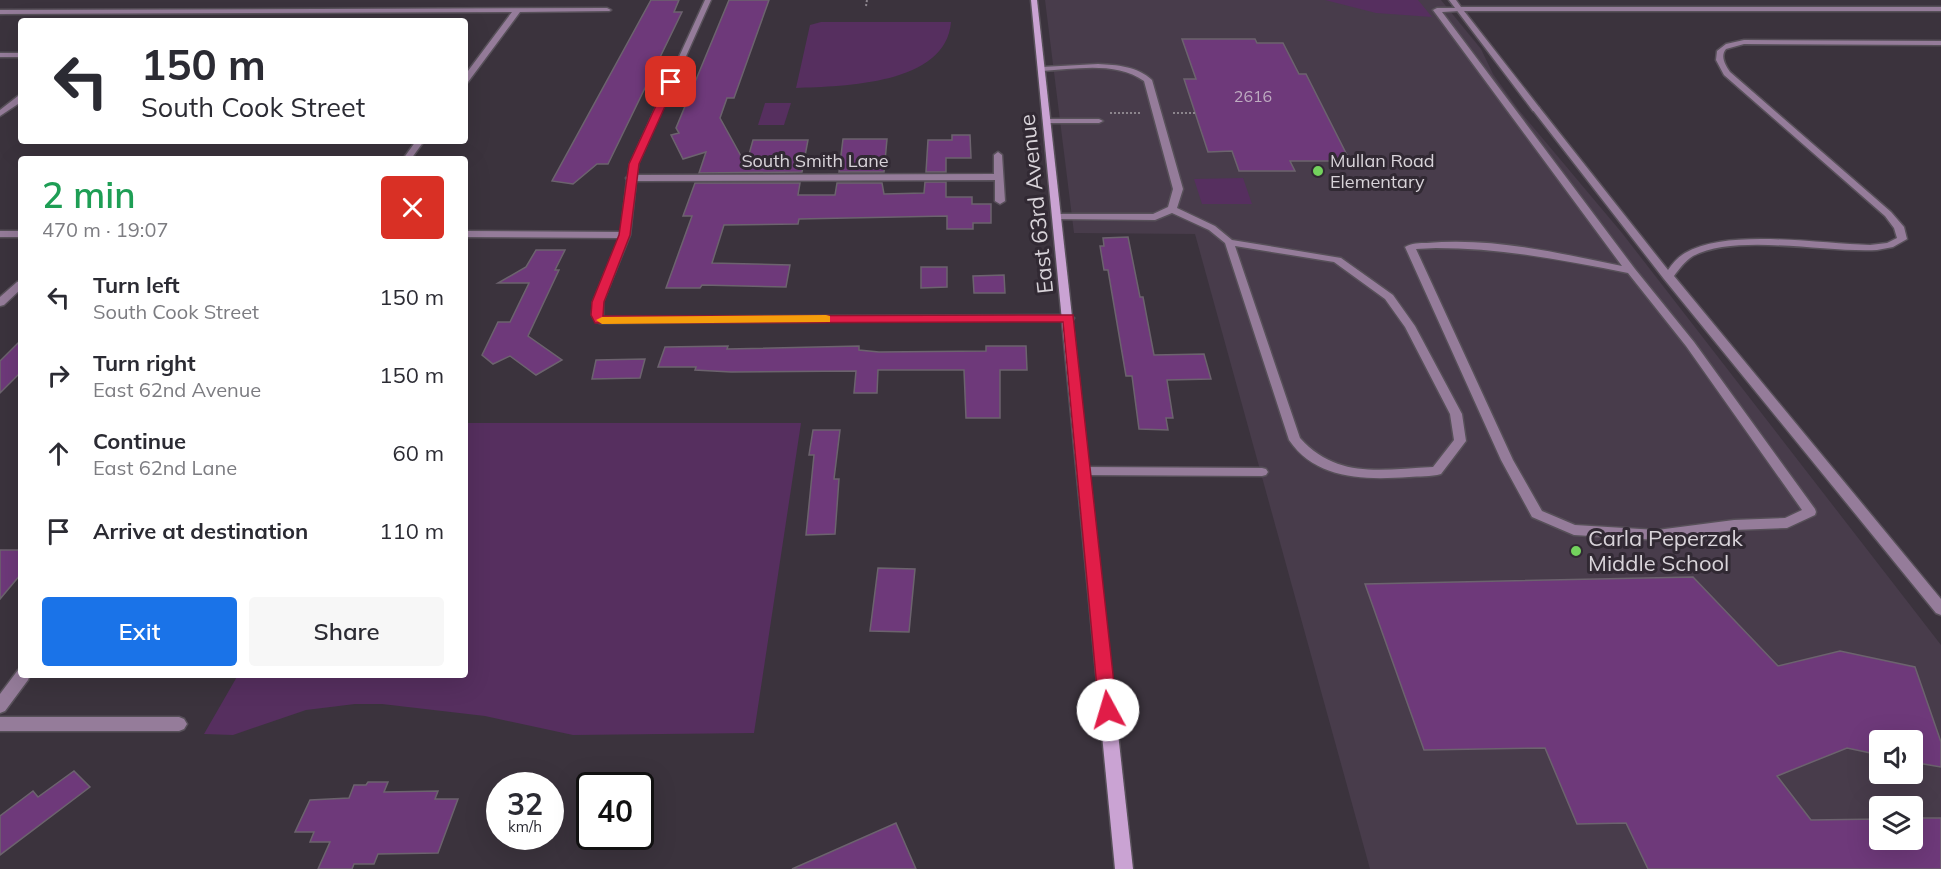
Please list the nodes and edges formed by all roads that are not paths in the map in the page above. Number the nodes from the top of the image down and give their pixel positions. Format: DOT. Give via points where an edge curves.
graph roads {
  1 [pos="708,0"];
  2 [pos="1034,0"];
  3 [pos="1456,4"];
  4 [pos="1941,9"];
  5 [pos="607,10"];
  6 [pos="517,11"];
  7 [pos="0,12"];
  8 [pos="1941,43"];
  9 [pos="0,55"];
  10 [pos="18,55"];
  11 [pos="1042,69"];
  12 [pos="468,76"];
  13 [pos="18,100"];
  14 [pos="0,114"];
  15 [pos="1048,121"];
  16 [pos="1099,121"];
  17 [pos="998,155"];
  18 [pos="999,177"];
  19 [pos="630,178"];
  20 [pos="1000,201"];
  21 [pos="1172,209"];
  22 [pos="1058,217"];
  23 [pos="0,234"];
  24 [pos="18,234"];
  25 [pos="468,234"];
  26 [pos="625,235"];
  27 [pos="1229,242"];
  28 [pos="1631,271"];
  29 [pos="1668,277"];
  30 [pos="18,287"];
  31 [pos="0,303"];
  32 [pos="1069,318"];
  33 [pos="1084,471"];
  34 [pos="1262,472"];
  35 [pos="1941,609"];
  36 [pos="21,678"];
  37 [pos="0,706"];
  38 [pos="0,724"];
  39 [pos="179,724"];
  40 [pos="1124,869"];
  1 -- 19 [label="street"];
  2 -- 11 [label="street, East 63rd Avenue"];
  3 -- 4 [label="street"];
  3 -- 28 [label="street" via="1437,10"];
  3 -- 29 [label="street"];
  5 -- 6 [label="street"];
  6 -- 7 [label="street"];
  6 -- 12 [label="street"];
  8 -- 29 [label="street" via="1744,42 1723,48 1718,60 1727,73 1888,214 1899,227 1902,239 1874,248 1760,244 1707,248 1680,261"];
  9 -- 10 [label="street"];
  11 -- 15 [label="street, East 63rd Avenue"];
  11 -- 21 [label="street" via="1116,68 1135,70 1148,80 1178,189"];
  13 -- 14 [label="street"];
  15 -- 16 [label="street"];
  15 -- 22 [label="street, East 63rd Avenue"];
  17 -- 18 [label="street"];
  18 -- 19 [label="street, South Smith Lane"];
  18 -- 20 [label="street"];
  19 -- 26 [label="street"];
  21 -- 22 [label="street" via="1155,217"];
  21 -- 27 [label="street" via="1212,228"];
  22 -- 32 [label="street, East 63rd Avenue"];
  23 -- 24 [label="street"];
  25 -- 26 [label="street"];
  26 -- 32 [label="street" via="598,302 600,320"];
  27 -- 27 [label="street" via="1295,440 1303,453 1324,467 1348,473 1437,471 1460,441 1456,414 1410,326 1389,297 1337,260"];
  28 -- 28 [label="street" via="1569,258 1468,246 1410,247 1507,460 1537,514 1574,530 1657,535 1786,523 1810,513 1690,344"];
  29 -- 35 [label="street"];
  30 -- 31 [label="street"];
  32 -- 33 [label="street, East 63rd Avenue"];
  33 -- 34 [label="street"];
  33 -- 40 [label="street, East 63rd Avenue"];
  36 -- 37 [label="street"];
  38 -- 39 [label="street"];
}
